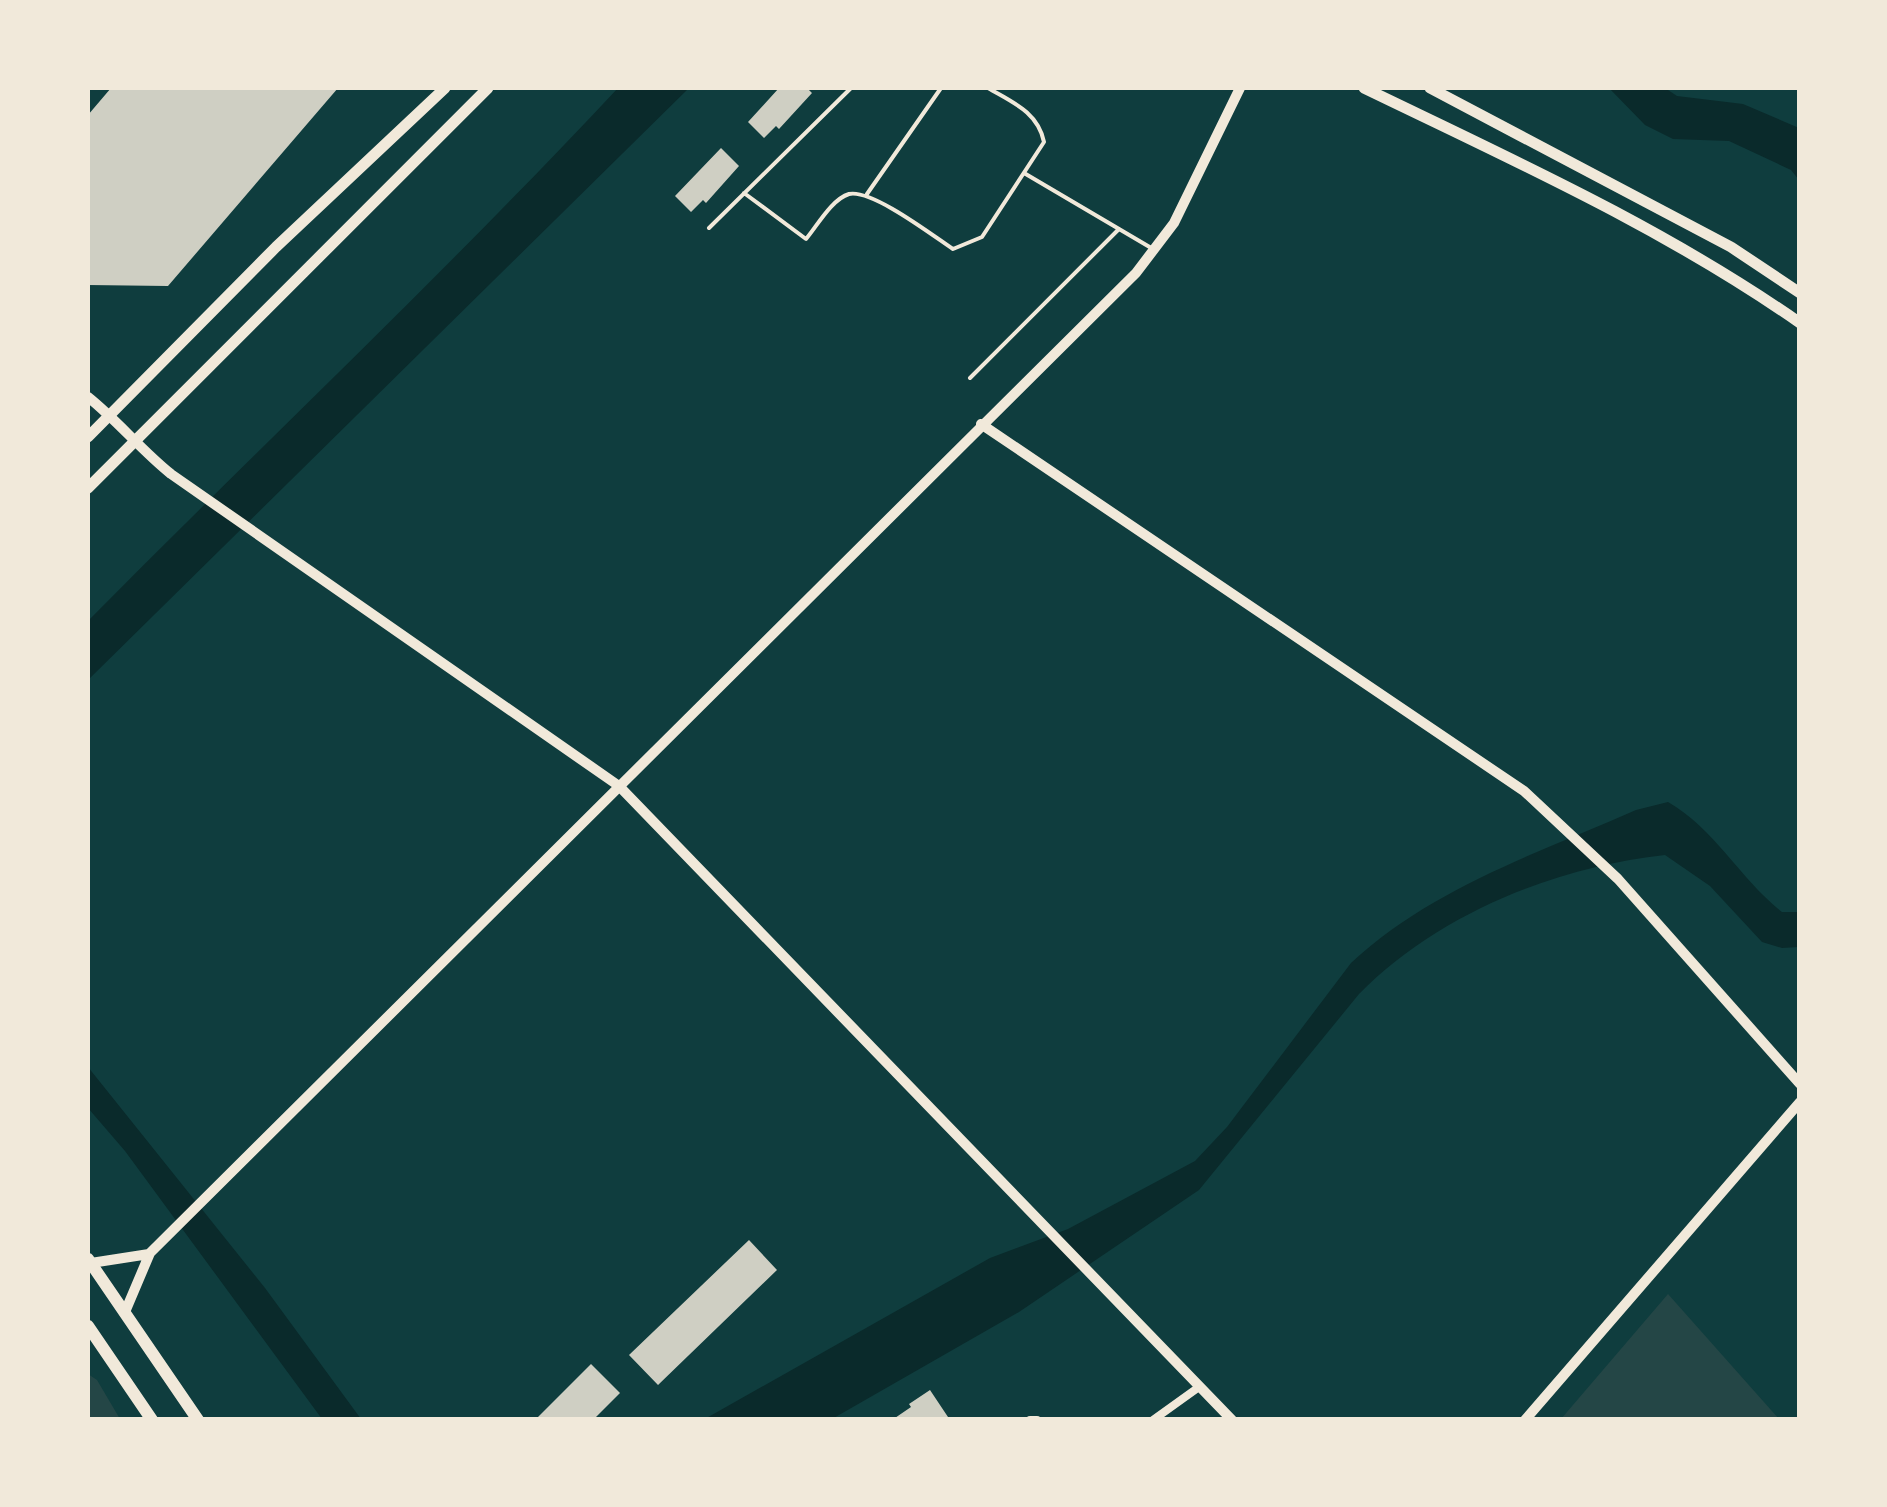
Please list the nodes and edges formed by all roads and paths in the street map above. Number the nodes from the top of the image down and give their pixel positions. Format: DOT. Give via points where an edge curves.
graph roads {
  1 [pos="445,88"];
  2 [pos="488,88"];
  3 [pos="851,88"];
  4 [pos="941,88"];
  5 [pos="988,88"];
  6 [pos="1240,88"];
  7 [pos="1364,88"];
  8 [pos="1430,88"];
  9 [pos="1024,173"];
  10 [pos="744,193"];
  11 [pos="867,194"];
  12 [pos="708,228"];
  13 [pos="1119,229"];
  14 [pos="1153,250"];
  15 [pos="1800,292"];
  16 [pos="1800,323"];
  17 [pos="970,378"];
  18 [pos="88,397"];
  19 [pos="111,416"];
  20 [pos="981,424"];
  21 [pos="88,436"];
  22 [pos="133,444"];
  23 [pos="88,488"];
  24 [pos="620,786"];
  25 [pos="1800,1084"];
  26 [pos="1800,1102"];
  27 [pos="150,1254"];
  28 [pos="89,1261"];
  29 [pos="125,1312"];
  30 [pos="88,1326"];
  31 [pos="92,1338"];
  32 [pos="1200,1386"];
  33 [pos="152,1420"];
  34 [pos="198,1420"];
  35 [pos="1030,1420"];
  36 [pos="1038,1420"];
  37 [pos="1154,1420"];
  38 [pos="1232,1420"];
  39 [pos="1525,1420"];
  1 -- 19 [label="main road"];
  2 -- 22 [label="main road"];
  3 -- 10 [label="lane"];
  4 -- 11 [label="lane"];
  5 -- 9 [label="lane" via="1030,112 1041,127 1044,142"];
  6 -- 14 [label="street" via="1204,168"];
  7 -- 16 [label="main road" via="1706,260"];
  8 -- 15 [label="main road" via="1731,247"];
  9 -- 11 [label="lane" via="982,237 953,249"];
  9 -- 13 [label="lane"];
  10 -- 11 [label="lane" via="806,240 834,204 848,194"];
  10 -- 12 [label="lane"];
  13 -- 14 [label="lane"];
  13 -- 17 [label="lane"];
  14 -- 20 [label="street"];
  18 -- 19 [label="street"];
  19 -- 21 [label="main road"];
  19 -- 22 [label="street"];
  20 -- 24 [label="street"];
  20 -- 25 [label="street" via="1524,791 1618,880"];
  22 -- 23 [label="main road"];
  22 -- 24 [label="street"];
  24 -- 27 [label="street"];
  24 -- 32 [label="street"];
  26 -- 39 [label="street"];
  27 -- 28 [label="street"];
  27 -- 29 [label="street"];
  28 -- 29 [label="main road"];
  29 -- 34 [label="main road"];
  30 -- 31 [label="main road"];
  31 -- 33 [label="main road"];
  32 -- 37 [label="street"];
  32 -- 38 [label="street"];
  35 -- 36 [label="street"];
}
